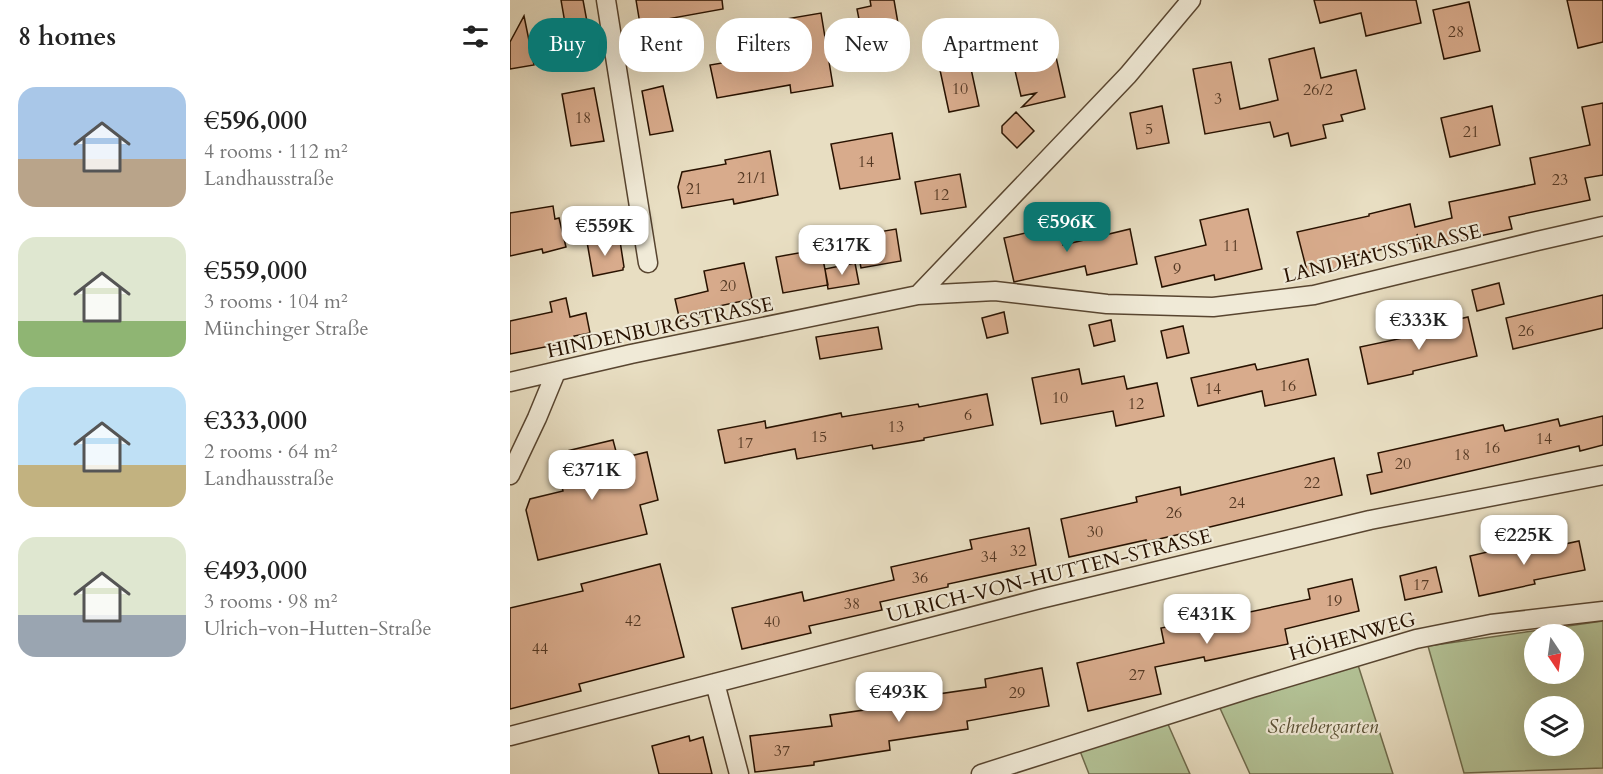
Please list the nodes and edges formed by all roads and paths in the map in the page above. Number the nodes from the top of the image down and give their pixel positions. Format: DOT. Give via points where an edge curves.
graph roads {
  1 [pos="606,0"];
  2 [pos="1191,0"];
  3 [pos="1603,226"];
  4 [pos="648,263"];
  5 [pos="918,295"];
  6 [pos="556,372"];
  7 [pos="510,382"];
  8 [pos="510,475"];
  9 [pos="1603,475"];
  10 [pos="1603,611"];
  11 [pos="715,683"];
  12 [pos="510,736"];
  13 [pos="739,774"];
  14 [pos="981,774"];
  1 -- 4 [label="street"];
  2 -- 5 [label="street" via="1128,75"];
  3 -- 5 [label="street, LANDHAUSSTRASSE" via="1314,295 1213,307 1107,304 995,291"];
  5 -- 6 [label="street, HINDENBURGSTRASSE"];
  6 -- 7 [label="street, HINDENBURGSTRASSE"];
  6 -- 8 [label="street"];
  9 -- 11 [label="street, ULRICH-VON-HUTTEN-STRASSE" via="1370,520 1040,599"];
  10 -- 14 [label="street, HÖHENWEG" via="1491,624 1416,639"];
  11 -- 12 [label="street, ULRICH-VON-HUTTEN-STRASSE"];
  11 -- 13 [label="street"];
}
